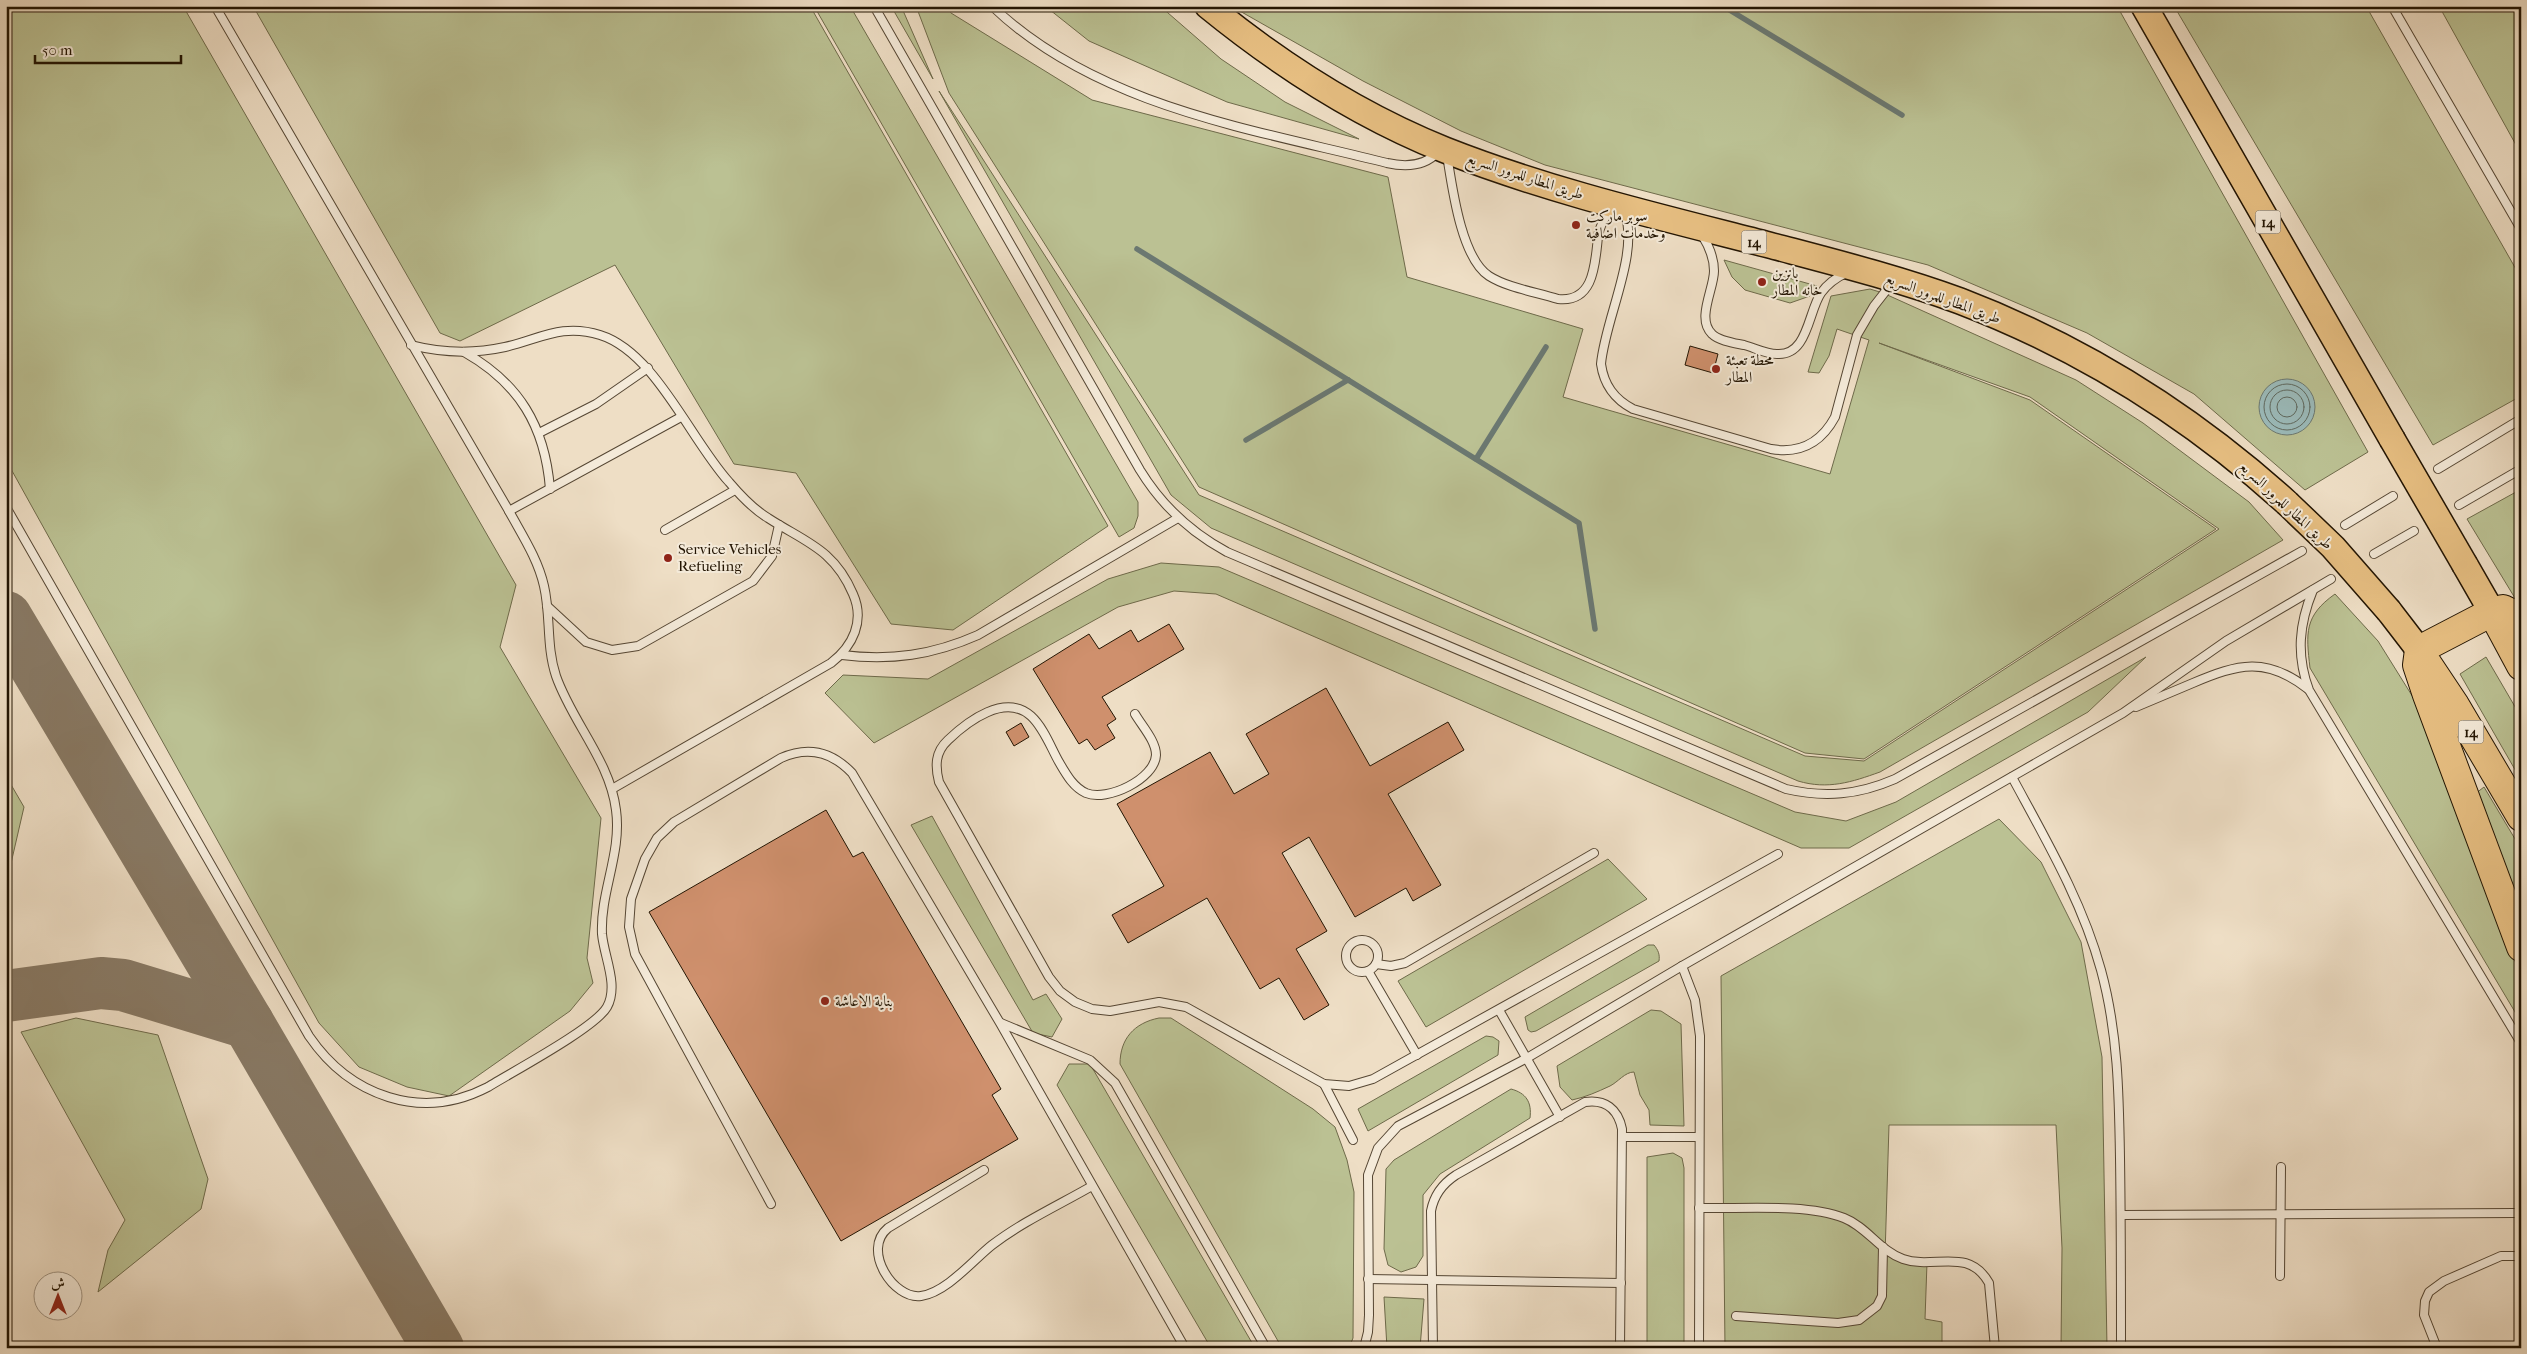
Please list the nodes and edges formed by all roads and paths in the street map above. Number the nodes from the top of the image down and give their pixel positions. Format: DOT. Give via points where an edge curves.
graph roads {
  1 [pos="215,6"];
  2 [pos="874,6"];
  3 [pos="992,6"];
  4 [pos="1208,6"];
  5 [pos="2144,6"];
  6 [pos="2392,6"];
  7 [pos="1444,149"];
  8 [pos="1619,205"];
  9 [pos="1694,226"];
  10 [pos="2521,230"];
  11 [pos="1859,269"];
  12 [pos="1895,279"];
  13 [pos="412,345"];
  14 [pos="464,352"];
  15 [pos="648,368"];
  16 [pos="681,417"];
  17 [pos="2521,419"];
  18 [pos="539,433"];
  19 [pos="2438,469"];
  20 [pos="2521,469"];
  21 [pos="550,489"];
  22 [pos="735,490"];
  23 [pos="2393,496"];
  24 [pos="2458,505"];
  25 [pos="6,507"];
  26 [pos="509,511"];
  27 [pos="1178,518"];
  28 [pos="779,525"];
  29 [pos="2345,525"];
  30 [pos="666,530"];
  31 [pos="2414,531"];
  32 [pos="2302,551"];
  33 [pos="2374,554"];
  34 [pos="2331,579"];
  35 [pos="2313,590"];
  36 [pos="547,606"];
  37 [pos="2492,612"];
  38 [pos="2521,625"];
  39 [pos="2419,650"];
  40 [pos="842,655"];
  41 [pos="2521,666"];
  42 [pos="2309,690"];
  43 [pos="2123,713"];
  44 [pos="1135,714"];
  45 [pos="2012,777"];
  46 [pos="612,789"];
  47 [pos="2521,817"];
  48 [pos="1594,853"];
  49 [pos="1778,854"];
  50 [pos="2521,947"];
  51 [pos="1376,964"];
  52 [pos="1682,966"];
  53 [pos="1368,971"];
  54 [pos="1499,1010"];
  55 [pos="1000,1023"];
  56 [pos="2521,1042"];
  57 [pos="1417,1055"];
  58 [pos="1527,1058"];
  59 [pos="1324,1084"];
  60 [pos="1560,1117"];
  61 [pos="1622,1137"];
  62 [pos="1699,1137"];
  63 [pos="1353,1140"];
  64 [pos="2280,1167"];
  65 [pos="984,1170"];
  66 [pos="1092,1186"];
  67 [pos="771,1204"];
  68 [pos="1699,1208"];
  69 [pos="2515,1213"];
  70 [pos="2280,1214"];
  71 [pos="2121,1215"];
  72 [pos="1883,1247"];
  73 [pos="2521,1258"];
  74 [pos="2280,1276"];
  75 [pos="1368,1279"];
  76 [pos="1432,1280"];
  77 [pos="1621,1283"];
  78 [pos="1736,1316"];
  79 [pos="1185,1348"];
  80 [pos="1266,1348"];
  81 [pos="1364,1348"];
  82 [pos="1433,1348"];
  83 [pos="1620,1348"];
  84 [pos="1699,1348"];
  85 [pos="1995,1348"];
  86 [pos="2122,1348"];
  87 [pos="2437,1348"];
  1 -- 13 [label="lane"];
  2 -- 27 [label="lane" via="1140,470"];
  3 -- 7 [label="lane" via="1031,38 1069,63 1108,84 1150,100 1396,165 1425,162"];
  4 -- 7 [label="main road, طريق المطار للمرور السريع / 14" via="1309,78 1374,116"];
  5 -- 37 [label="main road, 14, bridge"];
  6 -- 10 [label="lane"];
  7 -- 8 [label="main road, طريق المطار للمرور السريع / 14"];
  7 -- 8 [label="lane" via="1471,255 1488,275 1504,282 1558,299 1580,295 1594,272 1601,225"];
  8 -- 9 [label="main road, طريق المطار للمرور السريع / 14"];
  8 -- 12 [label="lane" via="1627,219 1628,243 1601,364 1611,392 1633,409 1771,449 1792,451 1802,448 1829,428 1835,417 1857,335"];
  9 -- 11 [label="main road, طريق المطار للمرور السريع / 14"];
  9 -- 11 [label="lane" via="1707,243 1713,263 1707,328 1717,338 1771,353 1786,353 1798,346 1821,293 1837,277"];
  11 -- 12 [label="main road, طريق المطار للمرور السريع / 14"];
  12 -- 39 [label="main road, طريق المطار للمرور السريع / 14, bridge" via="2012,323 2112,374 2206,435 2250,469 2333,547"];
  13 -- 14 [label="lane"];
  13 -- 26 [label="lane"];
  14 -- 15 [label="lane" via="506,347 555,331 585,331 614,340"];
  14 -- 18 [label="lane" via="509,386"];
  15 -- 16 [label="lane"];
  15 -- 18 [label="lane" via="596,404"];
  16 -- 21 [label="lane"];
  16 -- 22 [label="lane" via="708,458"];
  17 -- 19 [label="lane"];
  18 -- 21 [label="lane"];
  20 -- 24 [label="lane"];
  21 -- 26 [label="lane"];
  22 -- 28 [label="lane"];
  22 -- 30 [label="lane"];
  23 -- 29 [label="lane"];
  25 -- 46 [label="lane" via="309,1036 334,1066 366,1088 384,1096 419,1103 471,1096 601,1016 611,995 612,983 602,932 617,832"];
  26 -- 36 [label="lane" via="540,569"];
  27 -- 32 [label="lane" via="1227,552 1768,782 1822,795 1860,792 1895,779"];
  27 -- 40 [label="lane" via="978,635 956,644 934,652 888,658"];
  28 -- 36 [label="lane" via="772,556 753,581 638,646 612,650 586,642"];
  28 -- 40 [label="lane" via="827,555 853,594 857,606 856,633"];
  31 -- 33 [label="lane"];
  34 -- 35 [label="lane"];
  35 -- 42 [label="lane" via="2303,618 2300,647"];
  35 -- 43 [label="lane" via="2218,646"];
  36 -- 46 [label="lane" via="548,642 556,675"];
  37 -- 38 [label="highway" via="2503,609"];
  37 -- 39 [label="highway"];
  37 -- 41 [label="highway"];
  39 -- 47 [label="highway, طريق المطار للمرور السريع / 14"];
  39 -- 50 [label="highway" via="2416,658 2419,672"];
  40 -- 46 [label="lane"];
  42 -- 43 [label="lane" via="2284,672 2248,665 2222,671"];
  42 -- 56 [label="lane"];
  43 -- 45 [label="lane"];
  44 -- 59 [label="lane" via="1152,742 1156,755 1154,762 1147,773 1112,794 1096,796 1079,789 1067,775 1037,723 1024,712 1007,707 988,712 942,746 936,763 939,782 1049,977 1060,991 1092,1009 1110,1011 1159,1002 1186,1007"];
  45 -- 52 [label="lane"];
  45 -- 71 [label="lane" via="2063,870 2101,971 2119,1077"];
  48 -- 51 [label="lane" via="1405,963"];
  49 -- 54 [label="lane"];
  51 -- 53 [label="lane"];
  51 -- 53 [label="lane" via="1378,954 1373,944 1363,940 1353,943 1346,951 1346,962 1352,970"];
  52 -- 58 [label="lane"];
  52 -- 62 [label="lane" via="1690,982 1698,1017"];
  53 -- 57 [label="lane"];
  54 -- 57 [label="lane"];
  54 -- 58 [label="lane"];
  55 -- 66 [label="lane"];
  55 -- 67 [label="lane" via="852,773 832,756 820,752 793,752 674,822 657,838 645,859 631,899 631,941 641,966"];
  55 -- 80 [label="lane" via="1090,1060 1115,1083"];
  57 -- 59 [label="lane" via="1361,1084"];
  58 -- 60 [label="lane"];
  58 -- 75 [label="lane" via="1410,1118 1387,1136 1378,1148 1368,1175"];
  59 -- 63 [label="lane"];
  60 -- 61 [label="lane" via="1586,1102 1603,1102 1616,1112"];
  60 -- 76 [label="lane" via="1442,1186 1433,1202"];
  61 -- 62 [label="lane"];
  61 -- 77 [label="lane"];
  62 -- 68 [label="lane"];
  64 -- 70 [label="lane"];
  65 -- 66 [label="lane" via="888,1228 879,1237 876,1249 880,1261 891,1281 904,1293 912,1296 929,1294 963,1272 993,1244"];
  66 -- 79 [label="lane"];
  68 -- 72 [label="lane" via="1818,1211 1856,1224"];
  68 -- 84 [label="lane"];
  69 -- 70 [label="lane"];
  70 -- 71 [label="lane"];
  70 -- 74 [label="lane"];
  71 -- 86 [label="lane"];
  72 -- 78 [label="lane" via="1882,1296 1877,1306 1859,1320 1838,1323"];
  72 -- 85 [label="lane" via="1912,1262 1958,1261 1977,1267 1989,1283"];
  73 -- 87 [label="lane" via="2501,1256 2444,1281 2429,1292 2424,1315"];
  75 -- 76 [label="lane"];
  75 -- 81 [label="lane" via="1368,1332"];
  76 -- 77 [label="lane"];
  76 -- 82 [label="lane"];
  77 -- 83 [label="lane"];
}
